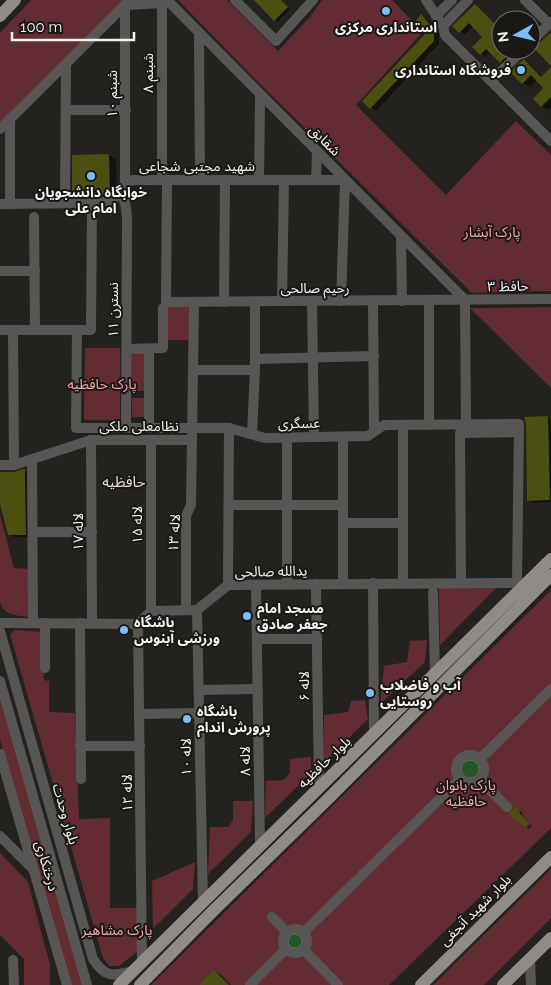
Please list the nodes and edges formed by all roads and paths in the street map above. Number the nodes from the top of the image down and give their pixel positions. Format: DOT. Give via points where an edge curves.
graph roads {
  1 [pos="15,0"];
  2 [pos="235,0"];
  3 [pos="313,0"];
  4 [pos="426,0"];
  5 [pos="436,0"];
  6 [pos="452,0"];
  7 [pos="468,0"];
  8 [pos="525,0"];
  9 [pos="165,1"];
  10 [pos="125,5"];
  11 [pos="440,12"];
  12 [pos="0,16"];
  13 [pos="550,23"];
  14 [pos="442,26"];
  15 [pos="541,32"];
  16 [pos="200,34"];
  17 [pos="512,60"];
  18 [pos="66,64"];
  19 [pos="491,81"];
  20 [pos="262,96"];
  21 [pos="66,110"];
  22 [pos="126,110"];
  23 [pos="10,119"];
  24 [pos="0,129"];
  25 [pos="550,137"];
  26 [pos="317,151"];
  27 [pos="164,180"];
  28 [pos="200,180"];
  29 [pos="225,180"];
  30 [pos="259,180"];
  31 [pos="284,180"];
  32 [pos="316,180"];
  33 [pos="345,180"];
  34 [pos="125,182"];
  35 [pos="120,193"];
  36 [pos="65,203"];
  37 [pos="92,203"];
  38 [pos="5,204"];
  39 [pos="34,217"];
  40 [pos="401,238"];
  41 [pos="0,271"];
  42 [pos="35,271"];
  43 [pos="551,298"];
  44 [pos="428,300"];
  45 [pos="465,300"];
  46 [pos="312,301"];
  47 [pos="341,301"];
  48 [pos="373,301"];
  49 [pos="402,301"];
  50 [pos="194,302"];
  51 [pos="224,302"];
  52 [pos="255,302"];
  53 [pos="282,302"];
  54 [pos="165,305"];
  55 [pos="0,330"];
  56 [pos="13,330"];
  57 [pos="34,330"];
  58 [pos="77,330"];
  59 [pos="127,349"];
  60 [pos="149,349"];
  61 [pos="374,356"];
  62 [pos="313,358"];
  63 [pos="255,359"];
  64 [pos="194,370"];
  65 [pos="255,370"];
  66 [pos="429,425"];
  67 [pos="131,428"];
  68 [pos="149,428"];
  69 [pos="192,428"];
  70 [pos="229,428"];
  71 [pos="463,429"];
  72 [pos="374,431"];
  73 [pos="402,432"];
  74 [pos="252,434"];
  75 [pos="287,437"];
  76 [pos="314,437"];
  77 [pos="91,440"];
  78 [pos="136,440"];
  79 [pos="151,440"];
  80 [pos="192,440"];
  81 [pos="344,442"];
  82 [pos="32,460"];
  83 [pos="0,465"];
  84 [pos="14,466"];
  85 [pos="229,505"];
  86 [pos="287,505"];
  87 [pos="343,505"];
  88 [pos="343,523"];
  89 [pos="403,523"];
  90 [pos="33,532"];
  91 [pos="92,532"];
  92 [pos="551,559"];
  93 [pos="551,575"];
  94 [pos="461,582"];
  95 [pos="403,583"];
  96 [pos="287,584"];
  97 [pos="316,584"];
  98 [pos="343,584"];
  99 [pos="373,584"];
  100 [pos="228,585"];
  101 [pos="256,585"];
  102 [pos="526,586"];
  103 [pos="432,592"];
  104 [pos="186,610"];
  105 [pos="197,610"];
  106 [pos="151,611"];
  107 [pos="0,623"];
  108 [pos="33,623"];
  109 [pos="46,623"];
  110 [pos="80,623"];
  111 [pos="92,623"];
  112 [pos="138,624"];
  113 [pos="0,631"];
  114 [pos="257,639"];
  115 [pos="317,639"];
  116 [pos="45,668"];
  117 [pos="435,674"];
  118 [pos="0,681"];
  119 [pos="258,689"];
  120 [pos="199,690"];
  121 [pos="551,690"];
  122 [pos="199,713"];
  123 [pos="140,714"];
  124 [pos="374,734"];
  125 [pos="80,746"];
  126 [pos="140,746"];
  127 [pos="0,754"];
  128 [pos="480,759"];
  129 [pos="460,778"];
  130 [pos="81,779"];
  131 [pos="480,779"];
  132 [pos="319,787"];
  133 [pos="330,798"];
  134 [pos="507,806"];
  135 [pos="0,836"];
  136 [pos="260,846"];
  137 [pos="551,857"];
  138 [pos="34,870"];
  139 [pos="203,903"];
  140 [pos="272,917"];
  141 [pos="286,932"];
  142 [pos="304,932"];
  143 [pos="551,938"];
  144 [pos="286,950"];
  145 [pos="304,950"];
  146 [pos="530,959"];
  147 [pos="13,960"];
  148 [pos="142,962"];
  149 [pos="132,971"];
  150 [pos="14,985"];
  151 [pos="67,985"];
  152 [pos="87,985"];
  153 [pos="119,985"];
  154 [pos="140,985"];
  155 [pos="250,985"];
  156 [pos="338,985"];
  157 [pos="421,985"];
  158 [pos="503,985"];
  159 [pos="531,985"];
  1 -- 12 [label="main road"];
  2 -- 3 [label="street" via="276,41"];
  4 -- 11 [label="street"];
  5 -- 11 [label="street"];
  6 -- 11 [label="street"];
  7 -- 14 [label="street"];
  8 -- 13 [label="street"];
  9 -- 10 [label="street"];
  9 -- 16 [label="street, شقایق"];
  9 -- 27 [label="street, شبنم ۸"];
  10 -- 18 [label="street"];
  10 -- 22 [label="street, شبنم ۱۰"];
  11 -- 14 [label="street"];
  13 -- 15 [label="street"];
  14 -- 19 [label="street" via="445,35"];
  16 -- 20 [label="street, شقایق"];
  16 -- 28 [label="street"];
  17 -- 19 [label="street"];
  18 -- 21 [label="street"];
  18 -- 23 [label="street"];
  19 -- 25 [label="street"];
  20 -- 26 [label="street, شقایق"];
  20 -- 30 [label="street"];
  21 -- 22 [label="street"];
  21 -- 36 [label="street"];
  22 -- 34 [label="street, شبنم ۱۰"];
  23 -- 24 [label="street"];
  23 -- 38 [label="street"];
  26 -- 32 [label="street"];
  26 -- 33 [label="street, شقایق"];
  27 -- 28 [label="street, شهید مجتبی شجاعی"];
  27 -- 34 [label="street, شهید مجتبی شجاعی"];
  27 -- 54 [label="street, شبنم ۸"];
  28 -- 29 [label="street, شهید مجتبی شجاعی"];
  29 -- 30 [label="street, شهید مجتبی شجاعی"];
  29 -- 51 [label="street"];
  30 -- 31 [label="street, شهید مجتبی شجاعی"];
  31 -- 32 [label="street, شهید مجتبی شجاعی"];
  31 -- 53 [label="street"];
  32 -- 33 [label="street, شهید مجتبی شجاعی"];
  33 -- 45 [label="street, شقایق"];
  33 -- 47 [label="street"];
  34 -- 35 [label="street, شهید مجتبی شجاعی"];
  35 -- 37 [label="street" via="111,202"];
  35 -- 59 [label="street, نسترن ۱۱" via="126,207"];
  36 -- 37 [label="street"];
  36 -- 38 [label="street"];
  37 -- 58 [label="street" via="91,330"];
  39 -- 42 [label="street"];
  40 -- 49 [label="street"];
  41 -- 42 [label="street"];
  42 -- 57 [label="street"];
  43 -- 45 [label="street, حافظ ۳"];
  44 -- 45 [label="street, رحیم صالحی"];
  44 -- 49 [label="street, رحیم صالحی"];
  44 -- 66 [label="street"];
  45 -- 71 [label="street"];
  46 -- 47 [label="street, رحیم صالحی"];
  46 -- 53 [label="street, رحیم صالحی"];
  46 -- 62 [label="street"];
  47 -- 48 [label="street, رحیم صالحی"];
  48 -- 49 [label="street, رحیم صالحی"];
  48 -- 61 [label="street"];
  50 -- 51 [label="street, رحیم صالحی"];
  50 -- 54 [label="street, رحیم صالحی"];
  50 -- 64 [label="street, لاله ۱۳"];
  51 -- 52 [label="street, رحیم صالحی"];
  52 -- 53 [label="street, رحیم صالحی"];
  52 -- 63 [label="street"];
  54 -- 60 [label="street, شبنم ۸" via="163,348"];
  55 -- 56 [label="street"];
  56 -- 57 [label="street"];
  56 -- 84 [label="street"];
  57 -- 58 [label="street"];
  58 -- 67 [label="street, عسگری" via="76,428"];
  59 -- 60 [label="street"];
  59 -- 67 [label="street, نسترن ۱۱"];
  60 -- 68 [label="street"];
  61 -- 62 [label="street"];
  61 -- 72 [label="street"];
  62 -- 63 [label="street"];
  62 -- 76 [label="street"];
  63 -- 65 [label="street"];
  64 -- 65 [label="street"];
  64 -- 69 [label="street, لاله ۱۳"];
  65 -- 74 [label="street"];
  66 -- 71 [label="street, عسگری"];
  66 -- 72 [label="street, عسگری" via="384,425"];
  67 -- 68 [label="street, عسگری"];
  67 -- 78 [label="street, نسترن ۱۱"];
  68 -- 69 [label="street, عسگری"];
  69 -- 70 [label="street, عسگری"];
  69 -- 80 [label="street, لاله ۱۳"];
  70 -- 74 [label="street, عسگری"];
  70 -- 85 [label="street"];
  71 -- 94 [label="street"];
  71 -- 102 [label="street, عسگری" via="519,428"];
  72 -- 76 [label="street, عسگری" via="368,436"];
  73 -- 89 [label="street"];
  74 -- 75 [label="street, عسگری" via="264,438"];
  75 -- 76 [label="street, عسگری"];
  75 -- 86 [label="street"];
  77 -- 78 [label="street, نظامعلی ملکی"];
  77 -- 82 [label="street, نظامعلی ملکی"];
  77 -- 91 [label="street, لاله ۱۷"];
  78 -- 79 [label="street, نظامعلی ملکی"];
  79 -- 80 [label="street, نظامعلی ملکی"];
  79 -- 106 [label="street, لاله ۱۵"];
  80 -- 104 [label="street, لاله ۱۳" via="191,505 186,516"];
  81 -- 87 [label="street"];
  82 -- 84 [label="street, نظامعلی ملکی"];
  82 -- 90 [label="street"];
  83 -- 84 [label="street, نظامعلی ملکی"];
  85 -- 86 [label="street"];
  85 -- 100 [label="street"];
  86 -- 87 [label="street"];
  86 -- 96 [label="street"];
  87 -- 88 [label="street"];
  88 -- 89 [label="street"];
  88 -- 98 [label="street"];
  89 -- 95 [label="street"];
  90 -- 91 [label="street"];
  90 -- 108 [label="street"];
  91 -- 111 [label="street, لاله ۱۷"];
  92 -- 102 [label="main road, بلوار حافظیه"];
  93 -- 102 [label="main road, بلوار حافظیه"];
  94 -- 95 [label="street, یدالله صالحی"];
  94 -- 102 [label="street, یدالله صالحی"];
  95 -- 99 [label="street, یدالله صالحی"];
  96 -- 97 [label="street, یدالله صالحی"];
  96 -- 101 [label="street, یدالله صالحی"];
  97 -- 98 [label="street, یدالله صالحی"];
  97 -- 115 [label="street, لاله ۶"];
  98 -- 99 [label="street, یدالله صالحی"];
  99 -- 124 [label="street"];
  100 -- 101 [label="street, یدالله صالحی"];
  100 -- 105 [label="street, یدالله صالحی"];
  101 -- 114 [label="street, لاله ۸"];
  102 -- 117 [label="main road, بلوار حافظیه"];
  102 -- 133 [label="main road, بلوار حافظیه"];
  103 -- 117 [label="street"];
  104 -- 105 [label="street"];
  104 -- 106 [label="street"];
  105 -- 120 [label="street, لاله ۱۰"];
  106 -- 112 [label="street"];
  107 -- 108 [label="street"];
  108 -- 109 [label="street"];
  109 -- 110 [label="street"];
  109 -- 116 [label="street"];
  110 -- 111 [label="street"];
  110 -- 125 [label="street"];
  111 -- 112 [label="street"];
  112 -- 123 [label="street, لاله ۱۲"];
  113 -- 149 [label="street, بلوار وحدت" via="93,959 100,970 108,974"];
  114 -- 115 [label="street"];
  114 -- 119 [label="street, لاله ۸"];
  115 -- 132 [label="street, لاله ۶"];
  117 -- 124 [label="main road, بلوار حافظیه"];
  118 -- 152 [label="street, بلوار وحدت"];
  119 -- 120 [label="street"];
  119 -- 136 [label="street, لاله ۸"];
  120 -- 122 [label="street, لاله ۱۰"];
  121 -- 128 [label="street"];
  122 -- 123 [label="street"];
  122 -- 139 [label="street, لاله ۱۰"];
  123 -- 126 [label="street, لاله ۱۲"];
  124 -- 132 [label="main road, بلوار حافظیه"];
  125 -- 126 [label="street"];
  125 -- 130 [label="street"];
  126 -- 148 [label="street, لاله ۱۲"];
  127 -- 138 [label="street, درختکاری"];
  128 -- 129 [label="street" via="467,755 459,760 457,770"];
  128 -- 131 [label="street" via="484,772"];
  129 -- 131 [label="street" via="469,782"];
  129 -- 142 [label="street"];
  131 -- 134 [label="street"];
  132 -- 133 [label="main road"];
  132 -- 136 [label="main road, بلوار حافظیه"];
  133 -- 154 [label="main road, بلوار حافظیه"];
  135 -- 138 [label="street"];
  136 -- 139 [label="main road, بلوار حافظیه"];
  137 -- 157 [label="main road, بلوار شهید آنجفی"];
  138 -- 151 [label="street, درختکاری"];
  139 -- 148 [label="main road, بلوار حافظیه"];
  140 -- 141 [label="street"];
  141 -- 142 [label="street" via="295,928"];
  141 -- 144 [label="street" via="283,941"];
  142 -- 145 [label="street" via="307,941"];
  143 -- 146 [label="main road"];
  144 -- 145 [label="street" via="295,953"];
  144 -- 155 [label="street"];
  145 -- 156 [label="street"];
  146 -- 158 [label="main road"];
  146 -- 159 [label="street"];
  147 -- 150 [label="street"];
  148 -- 149 [label="main road, بلوار حافظیه"];
  149 -- 153 [label="main road, بلوار حافظیه"];
}
